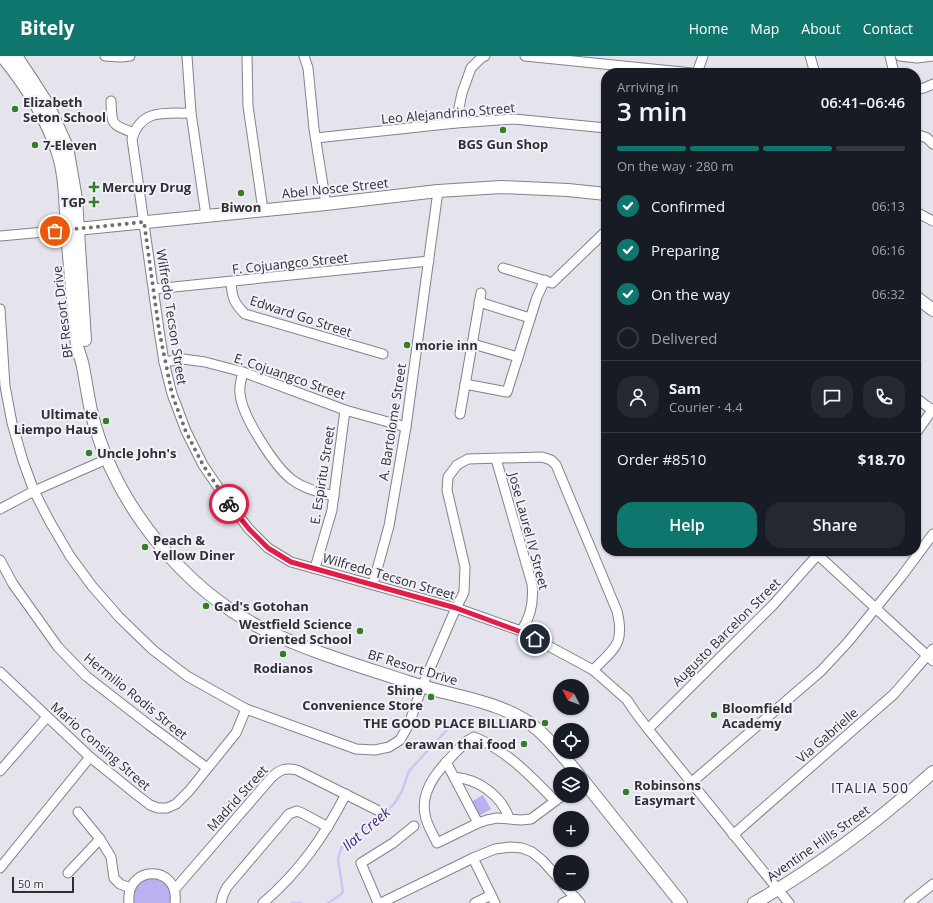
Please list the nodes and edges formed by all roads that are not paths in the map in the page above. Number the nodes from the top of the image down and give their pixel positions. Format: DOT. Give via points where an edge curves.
graph roads {
  1 [pos="2,56"];
  2 [pos="16,56"];
  3 [pos="105,56"];
  4 [pos="130,56"];
  5 [pos="187,56"];
  6 [pos="247,56"];
  7 [pos="304,56"];
  8 [pos="485,56"];
  9 [pos="525,56"];
  10 [pos="703,56"];
  11 [pos="812,56"];
  12 [pos="890,56"];
  13 [pos="900,56"];
  14 [pos="933,56"];
  15 [pos="558,58"];
  16 [pos="647,68"];
  17 [pos="698,68"];
  18 [pos="814,68"];
  19 [pos="893,68"];
  20 [pos="933,84"];
  21 [pos="921,88"];
  22 [pos="111,101"];
  23 [pos="191,113"];
  24 [pos="456,123"];
  25 [pos="601,128"];
  26 [pos="134,133"];
  27 [pos="921,136"];
  28 [pos="316,138"];
  29 [pos="933,144"];
  30 [pos="438,191"];
  31 [pos="601,193"];
  32 [pos="326,204"];
  33 [pos="263,210"];
  34 [pos="921,215"];
  35 [pos="206,216"];
  36 [pos="933,221"];
  37 [pos="144,222"];
  38 [pos="73,229"];
  39 [pos="0,236"];
  40 [pos="601,236"];
  41 [pos="429,261"];
  42 [pos="503,268"];
  43 [pos="545,280"];
  44 [pos="231,282"];
  45 [pos="154,289"];
  46 [pos="921,301"];
  47 [pos="0,309"];
  48 [pos="933,310"];
  49 [pos="530,318"];
  50 [pos="473,344"];
  51 [pos="383,354"];
  52 [pos="518,357"];
  53 [pos="164,362"];
  54 [pos="243,372"];
  55 [pos="465,384"];
  56 [pos="921,402"];
  57 [pos="345,410"];
  58 [pos="932,410"];
  59 [pos="460,414"];
  60 [pos="921,426"];
  61 [pos="406,427"];
  62 [pos="107,459"];
  63 [pos="496,459"];
  64 [pos="34,491"];
  65 [pos="334,496"];
  66 [pos="0,509"];
  67 [pos="933,534"];
  68 [pos="921,550"];
  69 [pos="816,556"];
  70 [pos="822,556"];
  71 [pos="917,556"];
  72 [pos="0,560"];
  73 [pos="315,568"];
  74 [pos="373,584"];
  75 [pos="456,608"];
  76 [pos="876,608"];
  77 [pos="521,632"];
  78 [pos="931,656"];
  79 [pos="593,670"];
  80 [pos="0,672"];
  81 [pos="422,687"];
  82 [pos="246,709"];
  83 [pos="47,717"];
  84 [pos="648,729"];
  85 [pos="90,757"];
  86 [pos="446,762"];
  87 [pos="572,767"];
  88 [pos="207,768"];
  89 [pos="0,771"];
  90 [pos="933,772"];
  91 [pos="454,777"];
  92 [pos="692,782"];
  93 [pos="589,789"];
  94 [pos="346,794"];
  95 [pos="553,794"];
  96 [pos="553,802"];
  97 [pos="377,810"];
  98 [pos="78,812"];
  99 [pos="509,818"];
  100 [pos="478,823"];
  101 [pos="414,826"];
  102 [pos="328,827"];
  103 [pos="733,835"];
  104 [pos="100,839"];
  105 [pos="473,858"];
  106 [pos="0,868"];
  107 [pos="68,873"];
  108 [pos="553,873"];
  109 [pos="933,884"];
  110 [pos="130,888"];
  111 [pos="175,889"];
  112 [pos="778,889"];
  113 [pos="569,891"];
  114 [pos="493,899"];
  115 [pos="577,900"];
  116 [pos="129,903"];
  117 [pos="175,903"];
  118 [pos="221,903"];
  119 [pos="263,903"];
  120 [pos="379,903"];
  121 [pos="475,903"];
  122 [pos="563,903"];
  123 [pos="681,903"];
  124 [pos="754,903"];
  125 [pos="789,903"];
  126 [pos="909,903"];
  1 -- 38 [label="main road, BF Resort Drive" via="45,120 57,151"];
  2 -- 38 [label="main road, BF Resort Drive" via="48,105 67,147 76,199"];
  3 -- 4 [label="street"];
  5 -- 23 [label="street"];
  6 -- 33 [label="street" via="248,106"];
  7 -- 28 [label="street" via="308,68"];
  8 -- 24 [label="street" via="471,68 462,93"];
  9 -- 15 [label="street"];
  10 -- 17 [label="street"];
  11 -- 18 [label="street"];
  12 -- 19 [label="street"];
  13 -- 14 [label="street"];
  15 -- 16 [label="street"];
  20 -- 21 [label="street"];
  22 -- 26 [label="street" via="112,121 116,126"];
  23 -- 26 [label="street" via="154,114 141,121"];
  23 -- 35 [label="street"];
  24 -- 25 [label="street, Leo Alejandrino Street" via="514,119"];
  24 -- 28 [label="street, Leo Alejandrino Street"];
  26 -- 37 [label="street" via="132,140"];
  27 -- 29 [label="street"];
  28 -- 32 [label="street"];
  30 -- 31 [label="main road, Abel Nosce Street" via="501,187"];
  30 -- 32 [label="main road, Abel Nosce Street"];
  30 -- 41 [label="street, A. Bartolome Street"];
  32 -- 33 [label="main road, Abel Nosce Street"];
  33 -- 35 [label="main road, Abel Nosce Street"];
  34 -- 36 [label="street"];
  35 -- 37 [label="main road, Abel Nosce Street"];
  37 -- 38 [label="main road, Abel Nosce Street"];
  37 -- 45 [label="street, Wilfredo Tecson Street"];
  38 -- 39 [label="street"];
  38 -- 62 [label="main road, BF Resort Drive" via="87,393"];
  40 -- 43 [label="street" via="552,283"];
  41 -- 44 [label="street, F. Cojuangco Street"];
  41 -- 61 [label="street, A. Bartolome Street"];
  42 -- 43 [label="street"];
  43 -- 49 [label="street"];
  44 -- 45 [label="street, F. Cojuangco Street"];
  44 -- 51 [label="street, Edward Go Street" via="231,294 235,304 245,314"];
  45 -- 53 [label="street, Wilfredo Tecson Street"];
  46 -- 48 [label="main road"];
  47 -- 64 [label="street" via="5,386 12,423"];
  49 -- 50 [label="street" via="480,298"];
  49 -- 52 [label="street"];
  50 -- 52 [label="street"];
  50 -- 55 [label="street"];
  52 -- 55 [label="street" via="508,392"];
  53 -- 54 [label="street, E. Cojuangco Street" via="183,359"];
  53 -- 73 [label="street, Wilfredo Tecson Street" via="186,432 203,465 231,506 268,548 291,562"];
  54 -- 57 [label="street, E. Cojuangco Street"];
  54 -- 65 [label="street" via="240,395 243,408 260,441 292,479 309,490"];
  55 -- 59 [label="street"];
  56 -- 58 [label="street"];
  57 -- 61 [label="street, E. Cojuangco Street"];
  57 -- 65 [label="street, E. Espiritu Street"];
  58 -- 60 [label="street"];
  61 -- 74 [label="street, A. Bartolome Street" via="389,526"];
  62 -- 64 [label="street"];
  62 -- 81 [label="main road, BF Resort Drive" via="128,500 175,563 234,612 265,630 313,650"];
  63 -- 75 [label="street" via="468,460 457,465 448,477 447,490 466,567 464,592"];
  63 -- 77 [label="street, Jose Laurel IV Street" via="534,597 527,623"];
  63 -- 79 [label="street" via="542,457 556,465 618,611 620,639 615,649"];
  64 -- 66 [label="street"];
  64 -- 82 [label="street" via="70,556 119,617 153,650 187,676"];
  65 -- 73 [label="street, E. Espiritu Street"];
  67 -- 68 [label="street"];
  69 -- 84 [label="street, Augusto Barcelon Street" via="773,605"];
  70 -- 76 [label="street"];
  71 -- 76 [label="street"];
  72 -- 88 [label="street, Hermilio Rodis Street" via="13,584 58,647 86,676"];
  73 -- 74 [label="street, Wilfredo Tecson Street"];
  74 -- 75 [label="street, Wilfredo Tecson Street"];
  75 -- 77 [label="street, Wilfredo Tecson Street"];
  75 -- 81 [label="street"];
  76 -- 78 [label="street"];
  76 -- 92 [label="street" via="821,671"];
  77 -- 79 [label="street, Wilfredo Tecson Street"];
  78 -- 103 [label="street, Via Gabrielle" via="894,694"];
  79 -- 84 [label="street, Wilfredo Tecson Street" via="627,700"];
  80 -- 83 [label="street, Mario Consing Street"];
  81 -- 82 [label="street" via="409,724 400,740 389,748 375,750 356,748"];
  81 -- 87 [label="main road, BF Resort Drive" via="484,702 512,713 536,728"];
  82 -- 88 [label="street, Mario Consing Street" via="236,733"];
  83 -- 85 [label="street, Mario Consing Street"];
  83 -- 89 [label="street"];
  84 -- 92 [label="street, Wilfredo Tecson Street"];
  85 -- 88 [label="street, Mario Consing Street" via="150,805 158,808 176,804"];
  85 -- 106 [label="street"];
  86 -- 91 [label="street"];
  86 -- 95 [label="street" via="474,737 494,748"];
  86 -- 100 [label="street" via="434,777 424,804 425,816 437,843"];
  90 -- 112 [label="main road, Aventine Hills Street" via="835,852"];
  91 -- 99 [label="street" via="476,782 500,801"];
  91 -- 100 [label="street"];
  92 -- 103 [label="street, Wilfredo Tecson Street"];
  93 -- 123 [label="main road, BF Resort Drive"];
  94 -- 97 [label="street, Madrid Street"];
  94 -- 102 [label="street"];
  94 -- 111 [label="street, Madrid Street" via="297,770 290,768 277,772"];
  96 -- 99 [label="street" via="531,819"];
  98 -- 104 [label="street"];
  99 -- 100 [label="street"];
  101 -- 120 [label="street" via="361,863"];
  102 -- 118 [label="street" via="298,811 289,814 227,887"];
  102 -- 119 [label="street" via="296,871"];
  103 -- 112 [label="street, Wilfredo Tecson Street"];
  104 -- 107 [label="street"];
  104 -- 110 [label="street" via="111,857 114,878"];
  105 -- 108 [label="street" via="495,849 522,848 532,852"];
  105 -- 114 [label="street"];
  105 -- 120 [label="street"];
  109 -- 126 [label="street"];
  110 -- 111 [label="street" via="141,876 156,874 167,879"];
  110 -- 116 [label="street"];
  111 -- 117 [label="street"];
  112 -- 124 [label="main road, Aventine Hills Street"];
  112 -- 125 [label="street, Wilfredo Tecson Street"];
  113 -- 115 [label="street"];
  114 -- 121 [label="street"];
  115 -- 122 [label="street"];
}
